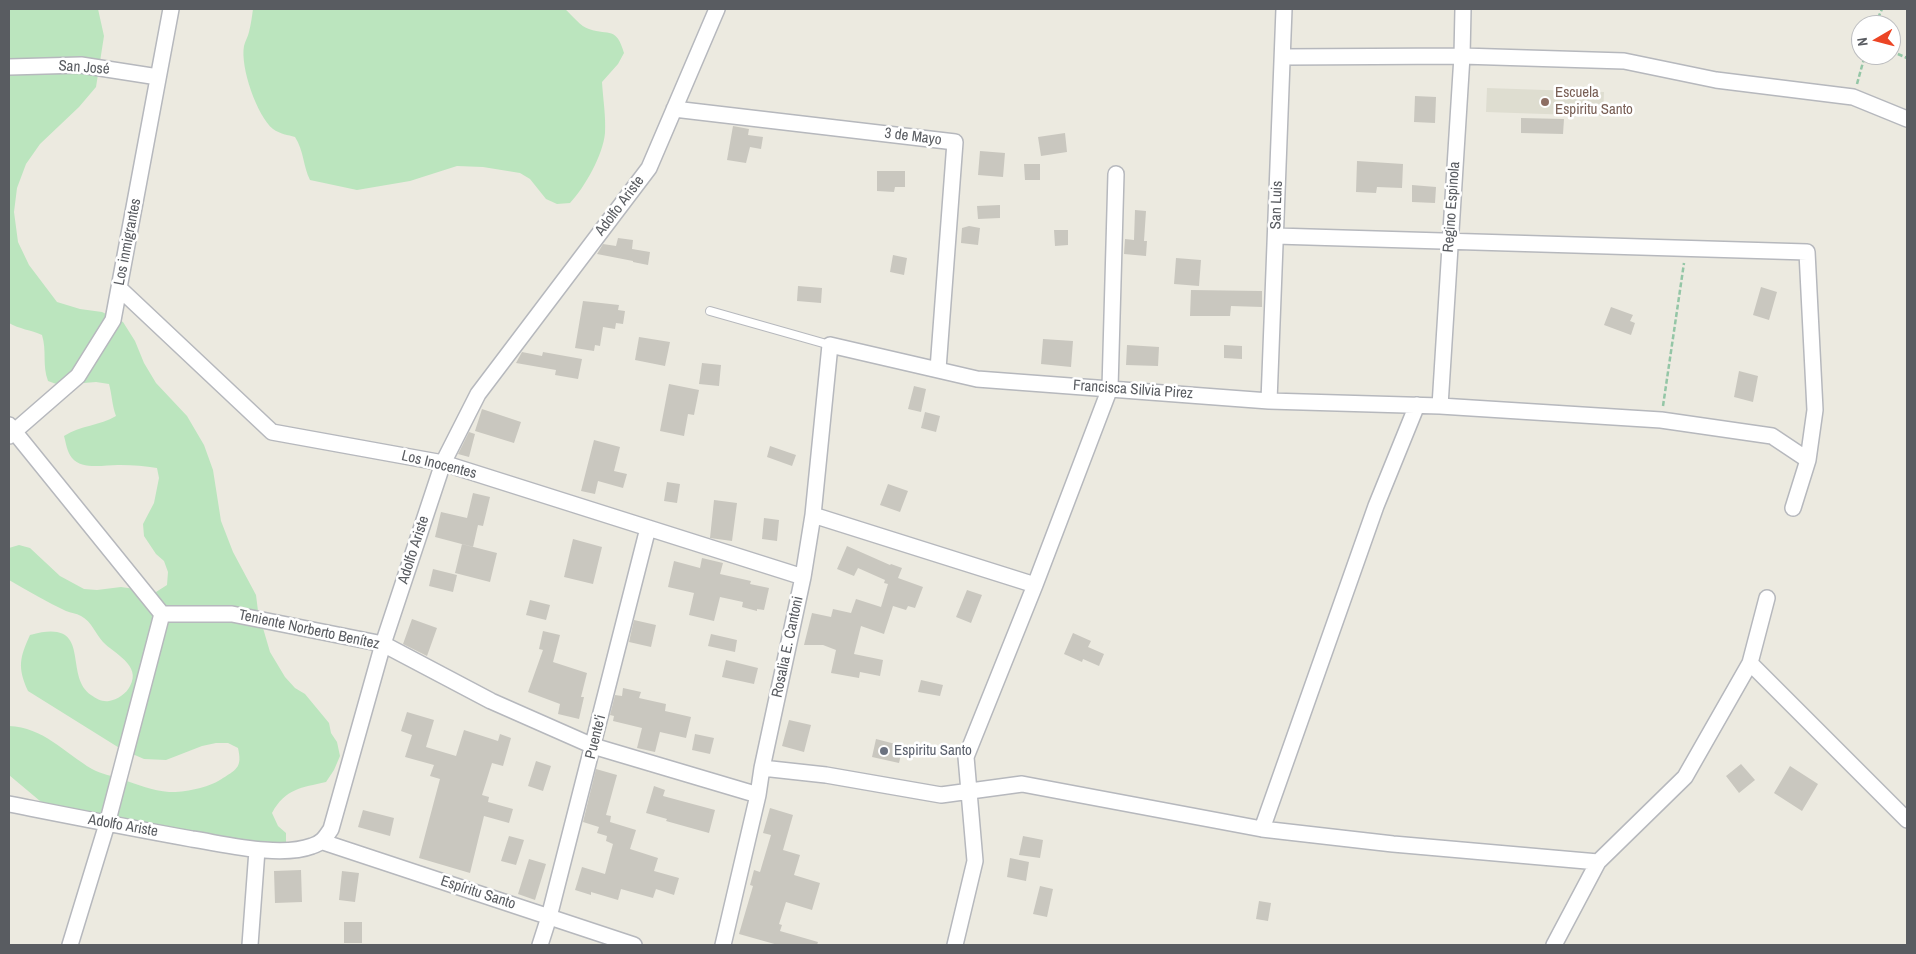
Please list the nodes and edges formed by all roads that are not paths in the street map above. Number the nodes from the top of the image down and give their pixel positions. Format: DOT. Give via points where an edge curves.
graph roads {
  1 [pos="171,9"];
  2 [pos="718,9"];
  3 [pos="1284,9"];
  4 [pos="1463,9"];
  5 [pos="1462,56"];
  6 [pos="1282,57"];
  7 [pos="9,67"];
  8 [pos="158,77"];
  9 [pos="674,110"];
  10 [pos="1907,119"];
  11 [pos="1116,174"];
  12 [pos="1276,236"];
  13 [pos="1450,242"];
  14 [pos="119,288"];
  15 [pos="710,311"];
  16 [pos="830,345"];
  17 [pos="938,369"];
  18 [pos="1110,388"];
  19 [pos="1270,401"];
  20 [pos="1417,405"];
  21 [pos="1440,406"];
  22 [pos="10,431"];
  23 [pos="1808,460"];
  24 [pos="443,463"];
  25 [pos="1794,508"];
  26 [pos="813,515"];
  27 [pos="648,528"];
  28 [pos="803,577"];
  29 [pos="1035,585"];
  30 [pos="1767,598"];
  31 [pos="162,614"];
  32 [pos="383,644"];
  33 [pos="1750,663"];
  34 [pos="594,746"];
  35 [pos="762,768"];
  36 [pos="969,791"];
  37 [pos="758,795"];
  38 [pos="9,804"];
  39 [pos="1907,820"];
  40 [pos="107,824"];
  41 [pos="1262,830"];
  42 [pos="323,842"];
  43 [pos="257,850"];
  44 [pos="1598,862"];
  45 [pos="549,917"];
  46 [pos="70,945"];
  47 [pos="250,945"];
  48 [pos="540,945"];
  49 [pos="634,945"];
  50 [pos="723,945"];
  51 [pos="955,945"];
  52 [pos="1554,945"];
  1 -- 8 [label="street, Los inmigrantes"];
  2 -- 9 [label="street, Adolfo Ariste"];
  3 -- 6 [label="street, San Luis"];
  4 -- 5 [label="street, Regino Espinola"];
  5 -- 6 [label="street"];
  5 -- 10 [label="street" via="1624,61 1716,80 1853,97"];
  5 -- 13 [label="street, Regino Espinola"];
  6 -- 12 [label="street, San Luis"];
  7 -- 8 [label="street, San José" via="81,65"];
  8 -- 14 [label="street, Los inmigrantes"];
  9 -- 17 [label="street, 3 de Mayo" via="955,142"];
  9 -- 24 [label="street, Adolfo Ariste" via="649,168 478,394"];
  11 -- 18 [label="street"];
  12 -- 13 [label="street"];
  12 -- 19 [label="street, San Luis"];
  13 -- 21 [label="street, Regino Espinola"];
  13 -- 23 [label="street" via="1808,252 1815,410"];
  14 -- 22 [label="street, Los inmigrantes" via="113,320 78,376"];
  14 -- 24 [label="street, Los Inocentes" via="272,432"];
  15 -- 16 [label="lane"];
  16 -- 17 [label="street, Francisca Silvia Pirez"];
  16 -- 26 [label="street, Rosalia E. Cantoni"];
  17 -- 18 [label="street, Francisca Silvia Pirez" via="977,379"];
  18 -- 19 [label="street, Francisca Silvia Pirez"];
  18 -- 29 [label="street"];
  19 -- 20 [label="street, Francisca Silvia Pirez"];
  20 -- 21 [label="street, Francisca Silvia Pirez"];
  20 -- 41 [label="street" via="1376,506"];
  21 -- 23 [label="street, Francisca Silvia Pirez" via="1661,420 1772,436"];
  22 -- 31 [label="street"];
  23 -- 25 [label="street"];
  24 -- 27 [label="street, Los Inocentes"];
  24 -- 32 [label="street, Adolfo Ariste"];
  26 -- 28 [label="street, Rosalia E. Cantoni"];
  26 -- 29 [label="street"];
  27 -- 28 [label="street, Los Inocentes"];
  27 -- 34 [label="street, Puente'i"];
  28 -- 35 [label="street, Rosalia E. Cantoni"];
  29 -- 36 [label="street" via="966,757"];
  30 -- 33 [label="street"];
  31 -- 32 [label="street, Teniente Norberto Benítez" via="232,614"];
  31 -- 40 [label="street"];
  32 -- 34 [label="street, Teniente Norberto Benítez" via="491,701"];
  32 -- 42 [label="street, Adolfo Ariste" via="331,829"];
  33 -- 39 [label="street"];
  33 -- 44 [label="street" via="1685,777"];
  34 -- 37 [label="street, Teniente Norberto Benítez"];
  34 -- 45 [label="street, Puente'i"];
  35 -- 36 [label="street" via="826,775 941,795"];
  35 -- 37 [label="street, Rosalia E. Cantoni"];
  36 -- 41 [label="street" via="1022,784"];
  36 -- 51 [label="street" via="975,861"];
  37 -- 50 [label="street, Rosalia E. Cantoni"];
  38 -- 40 [label="street, Adolfo Ariste"];
  40 -- 43 [label="street, Adolfo Ariste"];
  40 -- 46 [label="street"];
  41 -- 44 [label="street"];
  42 -- 43 [label="street, Adolfo Ariste" via="286,850"];
  42 -- 45 [label="street, Espíritu Santo"];
  43 -- 47 [label="street"];
  44 -- 52 [label="street"];
  45 -- 48 [label="street, Puente'i"];
  45 -- 49 [label="street, Espíritu Santo"];
}
